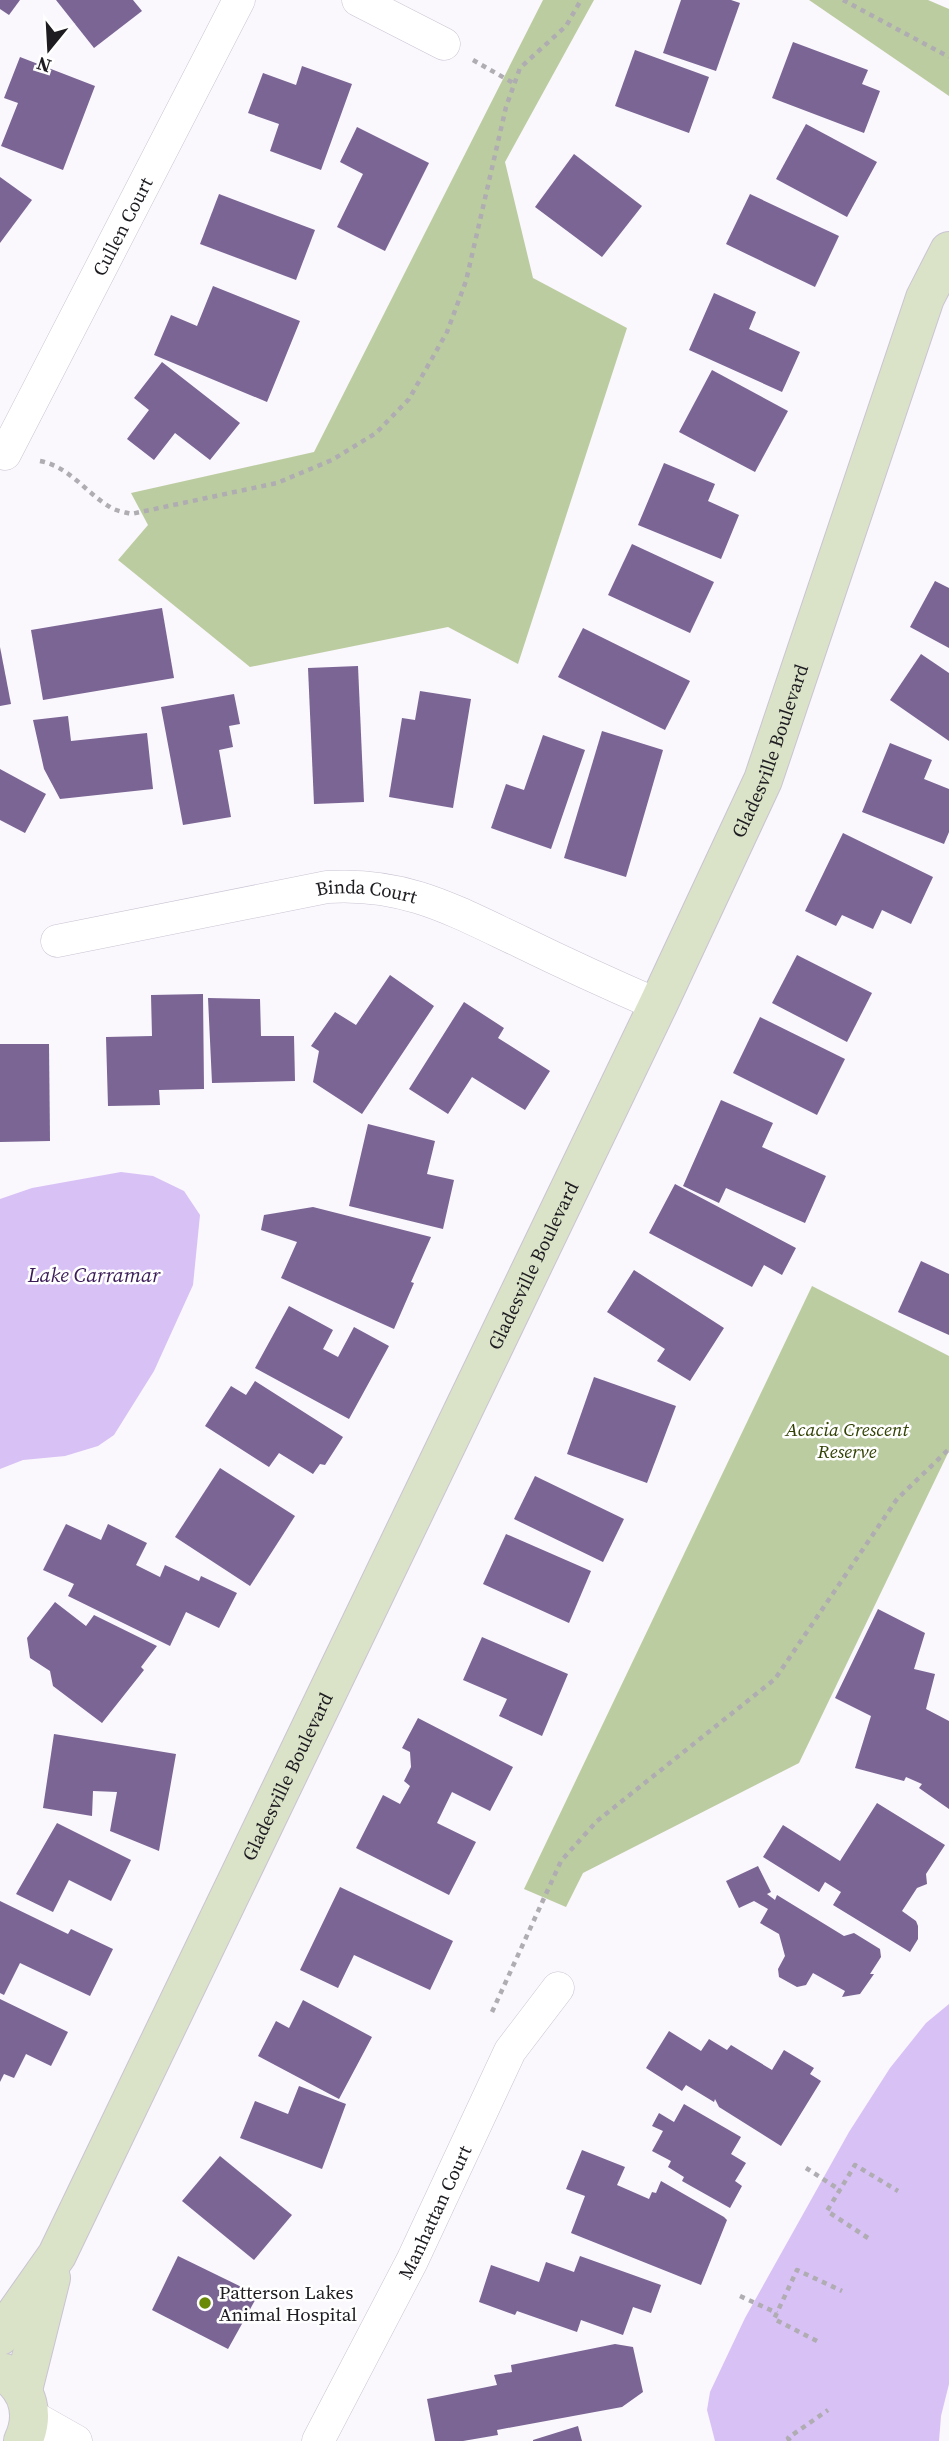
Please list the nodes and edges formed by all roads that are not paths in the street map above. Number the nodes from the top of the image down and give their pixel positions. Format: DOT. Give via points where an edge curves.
graph roads {
  1 [pos="239,0"];
  2 [pos="358,0"];
  3 [pos="444,44"];
  4 [pos="949,251"];
  5 [pos="5,454"];
  6 [pos="57,941"];
  7 [pos="658,1005"];
  8 [pos="558,1988"];
  9 [pos="57,2255"];
  10 [pos="0,2336"];
  11 [pos="19,2405"];
  12 [pos="76,2441"];
  13 [pos="318,2441"];
  1 -- 5 [label="street, Cullen Court"];
  2 -- 3 [label="street"];
  4 -- 7 [label="street, Gladesville Boulevard" via="925,298 763,780"];
  6 -- 7 [label="street, Binda Court" via="327,887 371,886 439,905"];
  7 -- 9 [label="street, Gladesville Boulevard"];
  8 -- 13 [label="street, Manhattan Court" via="510,2051 412,2261"];
  9 -- 10 [label="street, Gladesville Boulevard"];
  9 -- 11 [label="street, Gladesville Boulevard"];
  11 -- 12 [label="street"];
}
